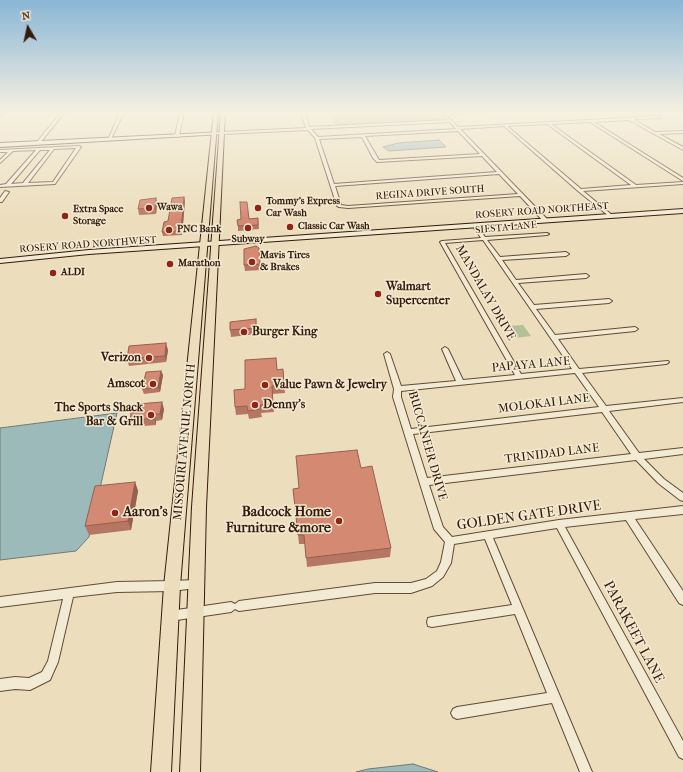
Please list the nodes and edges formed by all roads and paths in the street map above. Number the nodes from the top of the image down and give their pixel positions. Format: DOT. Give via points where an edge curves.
graph roads {
  1 [pos="52,148"];
  2 [pos="78,148"];
  3 [pos="212,148"];
  4 [pos="221,148"];
  5 [pos="320,148"];
  6 [pos="370,148"];
  7 [pos="476,148"];
  8 [pos="531,148"];
  9 [pos="583,148"];
  10 [pos="633,148"];
  11 [pos="39,149"];
  12 [pos="46,149"];
  13 [pos="0,151"];
  14 [pos="11,151"];
  15 [pos="482,155"];
  16 [pos="0,162"];
  17 [pos="211,162"];
  18 [pos="501,173"];
  19 [pos="210,179"];
  20 [pos="219,180"];
  21 [pos="683,180"];
  22 [pos="683,183"];
  23 [pos="332,184"];
  24 [pos="24,185"];
  25 [pos="0,186"];
  26 [pos="635,186"];
  27 [pos="8,189"];
  28 [pos="580,190"];
  29 [pos="521,196"];
  30 [pos="1,199"];
  31 [pos="218,202"];
  32 [pos="683,211"];
  33 [pos="610,216"];
  34 [pos="546,221"];
  35 [pos="475,226"];
  36 [pos="547,234"];
  37 [pos="484,239"];
  38 [pos="442,242"];
  39 [pos="215,245"];
  40 [pos="203,246"];
  41 [pos="128,250"];
  42 [pos="566,254"];
  43 [pos="87,255"];
  44 [pos="499,259"];
  45 [pos="11,260"];
  46 [pos="0,261"];
  47 [pos="586,276"];
  48 [pos="515,282"];
  49 [pos="609,301"];
  50 [pos="533,307"];
  51 [pos="197,313"];
  52 [pos="635,329"];
  53 [pos="554,336"];
  54 [pos="445,349"];
  55 [pos="387,354"];
  56 [pos="209,359"];
  57 [pos="666,362"];
  58 [pos="192,368"];
  59 [pos="578,372"];
  60 [pos="519,376"];
  61 [pos="208,377"];
  62 [pos="460,382"];
  63 [pos="398,389"];
  64 [pos="683,400"];
  65 [pos="603,409"];
  66 [pos="409,432"];
  67 [pos="683,451"];
  68 [pos="637,456"];
  69 [pos="424,482"];
  70 [pos="683,498"];
  71 [pos="683,510"];
  72 [pos="628,516"];
  73 [pos="559,524"];
  74 [pos="488,536"];
  75 [pos="450,542"];
  76 [pos="196,584"];
  77 [pos="172,586"];
  78 [pos="69,593"];
  79 [pos="683,600"];
  80 [pos="0,602"];
  81 [pos="517,609"];
  82 [pos="195,612"];
  83 [pos="170,616"];
  84 [pos="432,622"];
  85 [pos="0,685"];
  86 [pos="555,697"];
  87 [pos="457,713"];
  88 [pos="683,753"];
  89 [pos="163,767"];
  90 [pos="190,772"];
  91 [pos="586,772"];
  1 -- 12 [label="street"];
  1 -- 24 [label="street"];
  2 -- 24 [label="street" via="54,182"];
  3 -- 17 [label="main road, MISSOURI AVENUE NORTH"];
  4 -- 20 [label="main road, MISSOURI AVENUE NORTH"];
  5 -- 23 [label="street"];
  6 -- 15 [label="street" via="378,161"];
  7 -- 15 [label="street"];
  8 -- 28 [label="street"];
  9 -- 26 [label="street"];
  10 -- 21 [label="street"];
  11 -- 12 [label="street"];
  11 -- 14 [label="street"];
  11 -- 27 [label="street"];
  13 -- 14 [label="street"];
  14 -- 16 [label="street"];
  15 -- 18 [label="street"];
  17 -- 19 [label="main road, MISSOURI AVENUE NORTH"];
  17 -- 20 [label="main road" via="215,168 215,177"];
  18 -- 23 [label="street"];
  18 -- 29 [label="street"];
  19 -- 31 [label="main road" via="214,182 214,197"];
  19 -- 40 [label="main road, MISSOURI AVENUE NORTH"];
  20 -- 31 [label="main road, MISSOURI AVENUE NORTH"];
  22 -- 26 [label="street"];
  23 -- 29 [label="street, REGINA DRIVE SOUTH" via="339,206 348,207"];
  24 -- 27 [label="street"];
  25 -- 27 [label="street"];
  26 -- 28 [label="street"];
  27 -- 30 [label="street"];
  28 -- 33 [label="street"];
  29 -- 34 [label="street"];
  31 -- 39 [label="main road, MISSOURI AVENUE NORTH"];
  32 -- 33 [label="street, ROSERY ROAD NORTHEAST"];
  33 -- 34 [label="street, ROSERY ROAD NORTHEAST"];
  34 -- 35 [label="street, ROSERY ROAD NORTHEAST"];
  35 -- 37 [label="street"];
  35 -- 39 [label="street, ROSERY ROAD NORTHEAST" via="403,231 394,234"];
  36 -- 37 [label="street, SIESTA LANE"];
  37 -- 38 [label="street, SIESTA LANE"];
  37 -- 44 [label="street"];
  38 -- 60 [label="street, MANDALAY DRIVE"];
  39 -- 40 [label="street, ROSERY ROAD NORTHWEST"];
  39 -- 56 [label="main road, MISSOURI AVENUE NORTH"];
  40 -- 41 [label="street, ROSERY ROAD NORTHWEST"];
  40 -- 43 [label="street, ROSERY ROAD NORTHWEST"];
  40 -- 51 [label="main road, MISSOURI AVENUE NORTH"];
  41 -- 43 [label="street"];
  41 -- 45 [label="street, ROSERY ROAD NORTHWEST"];
  42 -- 44 [label="street"];
  43 -- 45 [label="street, ROSERY ROAD NORTHWEST"];
  44 -- 48 [label="street"];
  45 -- 46 [label="street, ROSERY ROAD NORTHWEST"];
  47 -- 48 [label="street"];
  48 -- 50 [label="street"];
  49 -- 50 [label="street"];
  50 -- 53 [label="street"];
  51 -- 56 [label="main road" via="203,316 201,355"];
  51 -- 58 [label="main road, MISSOURI AVENUE NORTH"];
  52 -- 53 [label="street"];
  53 -- 59 [label="street"];
  54 -- 62 [label="street"];
  55 -- 63 [label="street, BUCCANEER DRIVE"];
  56 -- 61 [label="main road, MISSOURI AVENUE NORTH"];
  57 -- 59 [label="street, PAPAYA LANE"];
  58 -- 61 [label="main road"];
  58 -- 77 [label="main road, MISSOURI AVENUE NORTH"];
  59 -- 60 [label="street, PAPAYA LANE"];
  59 -- 65 [label="street"];
  60 -- 62 [label="street, PAPAYA LANE"];
  61 -- 76 [label="main road, MISSOURI AVENUE NORTH"];
  62 -- 63 [label="street, PAPAYA LANE"];
  63 -- 66 [label="street, BUCCANEER DRIVE"];
  64 -- 65 [label="street, MOLOKAI LANE"];
  65 -- 66 [label="street, MOLOKAI LANE"];
  65 -- 68 [label="street"];
  66 -- 69 [label="street, BUCCANEER DRIVE"];
  67 -- 68 [label="street, TRINIDAD LANE"];
  68 -- 69 [label="street, TRINIDAD LANE"];
  68 -- 70 [label="street" via="661,481"];
  69 -- 75 [label="street, BUCCANEER DRIVE" via="439,529"];
  71 -- 72 [label="street, GOLDEN GATE DRIVE"];
  72 -- 73 [label="street, GOLDEN GATE DRIVE"];
  72 -- 79 [label="street"];
  73 -- 74 [label="street, GOLDEN GATE DRIVE"];
  73 -- 88 [label="street, PARAKEET LANE"];
  74 -- 75 [label="street, GOLDEN GATE DRIVE"];
  74 -- 81 [label="street"];
  75 -- 82 [label="street, GOLDEN GATE DRIVE" via="446,563 440,574 428,583 411,588 375,588"];
  76 -- 77 [label="street"];
  76 -- 82 [label="main road, MISSOURI AVENUE NORTH"];
  77 -- 78 [label="street" via="117,587"];
  77 -- 83 [label="main road, MISSOURI AVENUE NORTH"];
  78 -- 80 [label="street"];
  78 -- 85 [label="street" via="53,662 46,676 30,684"];
  81 -- 84 [label="street"];
  81 -- 86 [label="street"];
  82 -- 83 [label="street, GOLDEN GATE DRIVE"];
  82 -- 90 [label="main road, MISSOURI AVENUE NORTH"];
  83 -- 89 [label="main road, MISSOURI AVENUE NORTH"];
  86 -- 87 [label="street"];
  86 -- 91 [label="street"];
}
